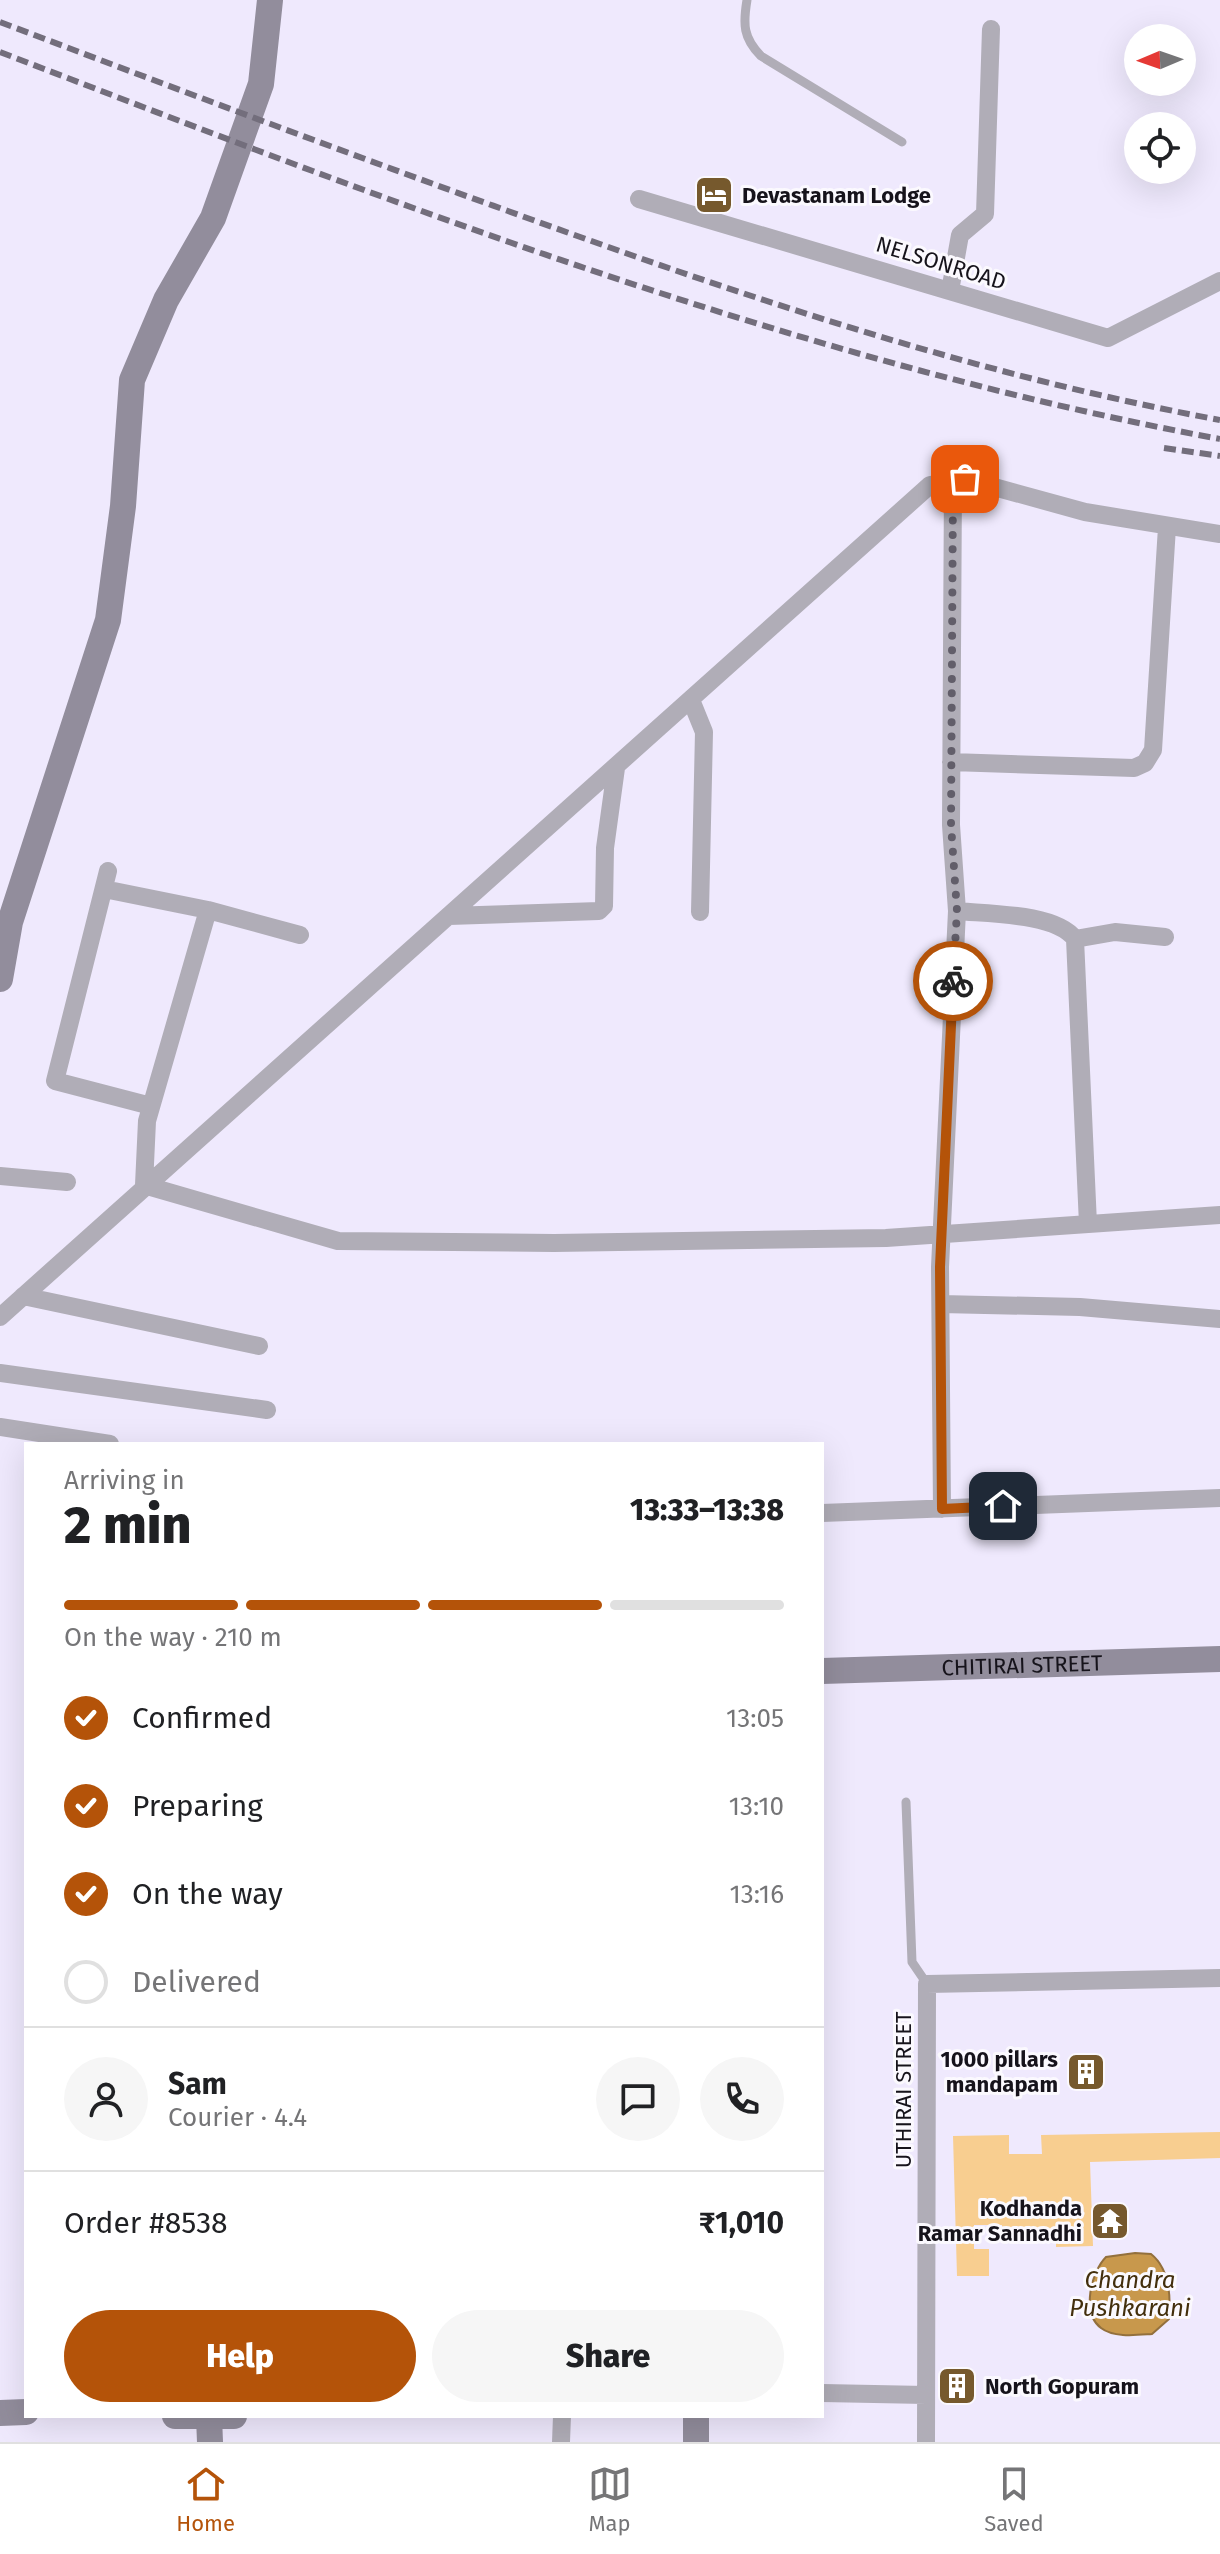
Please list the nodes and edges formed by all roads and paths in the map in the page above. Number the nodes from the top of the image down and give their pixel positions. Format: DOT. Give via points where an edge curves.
graph roads {
  1 [pos="270,0"];
  2 [pos="747,0"];
  3 [pos="991,29"];
  4 [pos="902,142"];
  5 [pos="639,199"];
  6 [pos="1220,281"];
  7 [pos="950,291"];
  8 [pos="953,481"];
  9 [pos="1167,527"];
  10 [pos="1220,534"];
  11 [pos="691,700"];
  12 [pos="951,762"];
  13 [pos="616,768"];
  14 [pos="208,910"];
  15 [pos="957,911"];
  16 [pos="700,912"];
  17 [pos="449,916"];
  18 [pos="300,935"];
  19 [pos="1165,937"];
  20 [pos="1075,939"];
  21 [pos="0,979"];
  22 [pos="151,1106"];
  23 [pos="0,1176"];
  24 [pos="67,1182"];
  25 [pos="144,1185"];
  26 [pos="1220,1215"];
  27 [pos="1088,1224"];
  28 [pos="941,1234"];
  29 [pos="23,1296"];
  30 [pos="941,1304"];
  31 [pos="0,1317"];
  32 [pos="1220,1319"];
  33 [pos="259,1346"];
  34 [pos="0,1373"];
  35 [pos="267,1410"];
  36 [pos="0,1427"];
  37 [pos="97,1442"];
  38 [pos="1220,1498"];
  39 [pos="942,1509"];
  40 [pos="824,1513"];
  41 [pos="1220,1659"];
  42 [pos="824,1671"];
  43 [pos="906,1802"];
  44 [pos="1220,1978"];
  45 [pos="927,1984"];
  46 [pos="824,2393"];
  47 [pos="926,2395"];
  48 [pos="24,2412"];
  49 [pos="0,2413"];
  50 [pos="185,2418"];
  51 [pos="562,2418"];
  52 [pos="696,2418"];
  53 [pos="218,2425"];
  54 [pos="561,2442"];
  55 [pos="696,2442"];
  56 [pos="926,2442"];
  1 -- 21 [label="main road" via="261,84 213,218 166,300 132,380 108,620 10,922"];
  2 -- 4 [label="lane" via="743,28 761,56"];
  3 -- 7 [label="street" via="985,214 960,235"];
  5 -- 7 [label="street, NELSONROAD"];
  6 -- 7 [label="street, NELSONROAD" via="1108,338"];
  8 -- 9 [label="street" via="965,479 1085,512"];
  8 -- 11 [label="street" via="930,485"];
  8 -- 12 [label="street"];
  9 -- 10 [label="street"];
  9 -- 12 [label="street" via="1149,758 1134,768"];
  11 -- 13 [label="street"];
  11 -- 16 [label="street" via="704,732"];
  12 -- 15 [label="street"];
  13 -- 17 [label="street"];
  13 -- 17 [label="street" via="605,848 604,906 599,911"];
  14 -- 18 [label="street"];
  14 -- 22 [label="street"];
  14 -- 22 [label="street" via="106,880 55,1081"];
  15 -- 20 [label="street" via="1051,922"];
  15 -- 28 [label="street"];
  17 -- 25 [label="street"];
  19 -- 20 [label="street" via="1115,932"];
  20 -- 27 [label="street"];
  22 -- 25 [label="street"];
  23 -- 24 [label="street"];
  25 -- 28 [label="street" via="338,1241 554,1243"];
  25 -- 29 [label="street"];
  26 -- 27 [label="street"];
  27 -- 28 [label="street"];
  28 -- 30 [label="street"];
  29 -- 31 [label="street"];
  29 -- 33 [label="street"];
  30 -- 32 [label="street" via="1080,1307"];
  30 -- 39 [label="street"];
  34 -- 35 [label="street"];
  36 -- 37 [label="street"];
  38 -- 39 [label="street"];
  39 -- 40 [label="street"];
  41 -- 42 [label="main road, CHITIRAI STREET"];
  43 -- 45 [label="lane" via="912,1962"];
  44 -- 45 [label="street, UTHIRAI STREET"];
  45 -- 47 [label="street, UTHIRAI STREET"];
  46 -- 47 [label="street"];
  47 -- 56 [label="street, UTHIRAI STREET"];
  48 -- 49 [label="main road"];
  50 -- 53 [label="main road"];
  51 -- 54 [label="street"];
  52 -- 55 [label="main road"];
}
